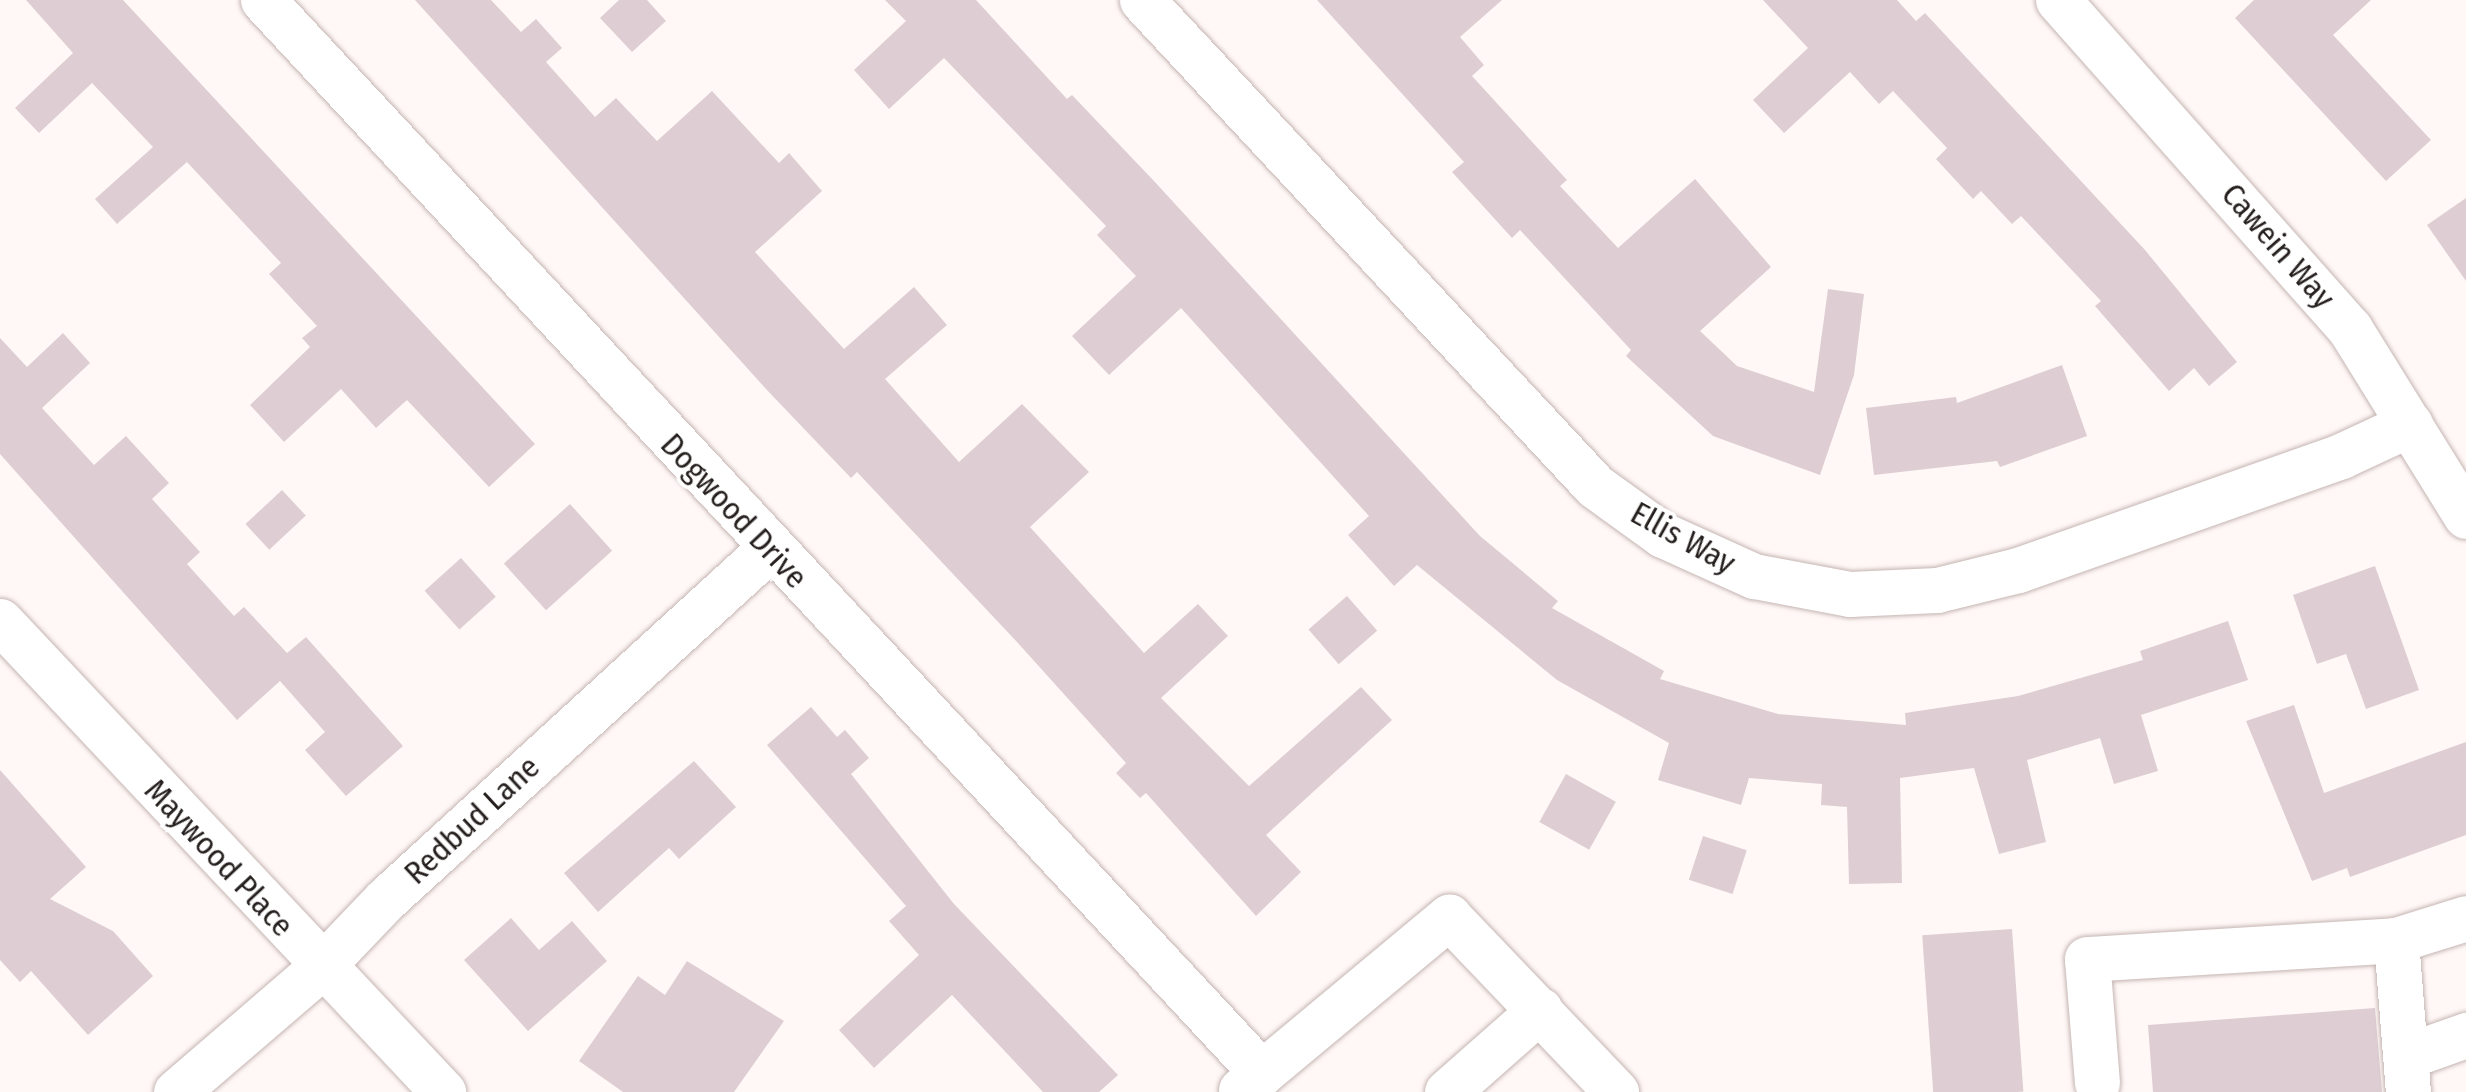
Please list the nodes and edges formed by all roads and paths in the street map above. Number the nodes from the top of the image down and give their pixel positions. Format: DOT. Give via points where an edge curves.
graph roads {
  1 [pos="263,0"];
  2 [pos="1142,0"];
  3 [pos="2058,0"];
  4 [pos="2410,424"];
  5 [pos="2466,516"];
  6 [pos="769,549"];
  7 [pos="0,620"];
  8 [pos="2466,918"];
  9 [pos="2396,940"];
  10 [pos="320,968"];
  11 [pos="1540,1010"];
  12 [pos="2466,1035"];
  13 [pos="2408,1074"];
  14 [pos="1251,1082"];
  15 [pos="2096,1083"];
  16 [pos="176,1092"];
  17 [pos="443,1092"];
  18 [pos="1447,1092"];
  19 [pos="1616,1092"];
  1 -- 6 [label="street, Dogwood Drive"];
  2 -- 4 [label="street, Ellis Way" via="1595,486 1663,535 1754,576 1850,594 1937,590 2072,551 2341,456"];
  3 -- 4 [label="street, Cawein Way" via="2292,258 2350,328"];
  4 -- 5 [label="street, Cawein Way"];
  6 -- 10 [label="street, Redbud Lane" via="386,898"];
  6 -- 14 [label="street, Dogwood Drive" via="1209,1019"];
  7 -- 10 [label="street, Maywood Place"];
  8 -- 9 [label="street"];
  9 -- 13 [label="street"];
  9 -- 15 [label="street" via="2088,959"];
  10 -- 16 [label="street, Redbud Lane"];
  10 -- 17 [label="street, Maywood Place"];
  11 -- 14 [label="street" via="1456,920 1441,920"];
  11 -- 18 [label="street"];
  11 -- 19 [label="street"];
  12 -- 13 [label="street"];
}
